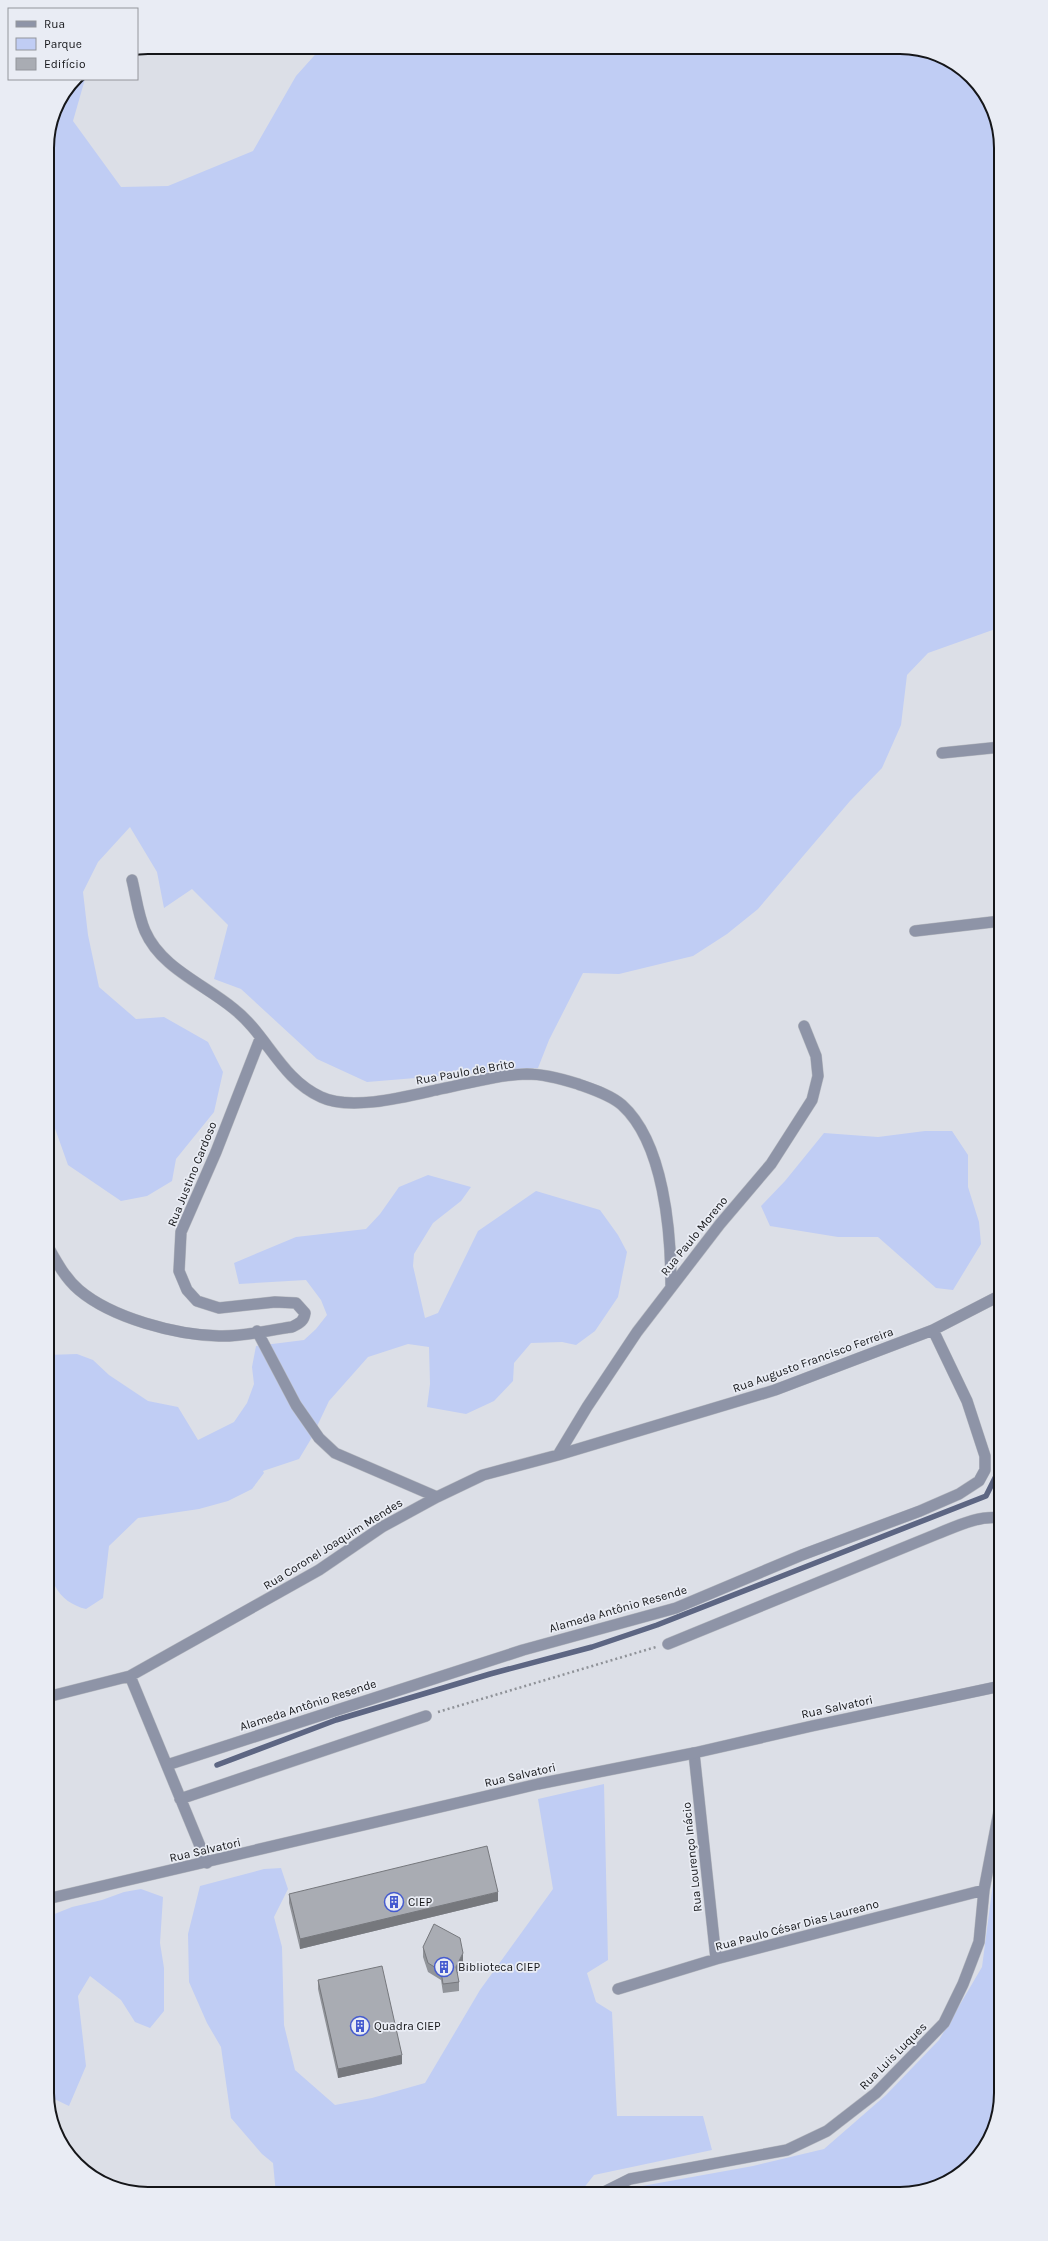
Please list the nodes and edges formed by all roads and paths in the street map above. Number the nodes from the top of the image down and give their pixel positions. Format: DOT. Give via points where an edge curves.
graph roads {
  1 [pos="994,747"];
  2 [pos="942,754"];
  3 [pos="132,880"];
  4 [pos="994,923"];
  5 [pos="915,931"];
  6 [pos="804,1026"];
  7 [pos="260,1039"];
  8 [pos="54,1257"];
  9 [pos="670,1286"];
  10 [pos="994,1299"];
  11 [pos="933,1330"];
  12 [pos="257,1331"];
  13 [pos="558,1456"];
  14 [pos="437,1497"];
  15 [pos="994,1517"];
  16 [pos="668,1644"];
  17 [pos="130,1676"];
  18 [pos="994,1687"];
  19 [pos="54,1695"];
  20 [pos="426,1716"];
  21 [pos="694,1753"];
  22 [pos="167,1764"];
  23 [pos="180,1799"];
  24 [pos="994,1838"];
  25 [pos="206,1863"];
  26 [pos="984,1890"];
  27 [pos="54,1897"];
  28 [pos="716,1959"];
  29 [pos="618,1989"];
  30 [pos="612,2187"];
  1 -- 2 [label="street"];
  3 -- 7 [label="street, Rua Paulo de Brito" via="144,930 155,950 175,968 216,994 242,1015"];
  4 -- 5 [label="street"];
  6 -- 9 [label="street, Rua Paulo Moreno" via="817,1063 818,1076 812,1100 771,1164"];
  7 -- 9 [label="street, Rua Paulo de Brito" via="292,1078 322,1098 343,1102 391,1100 482,1080 528,1074 562,1079 593,1089 620,1103 639,1123 653,1155 671,1246"];
  7 -- 12 [label="street, Rua Justino Cardoso" via="216,1152 181,1232 179,1271 187,1290 197,1301 219,1308 275,1302 296,1303 305,1313 305,1319 292,1327"];
  8 -- 12 [label="street" via="79,1290 107,1309 174,1332 220,1336"];
  9 -- 13 [label="street, Rua Paulo Moreno" via="591,1400"];
  10 -- 11 [label="street, Rua Augusto Francisco Ferreira"];
  11 -- 13 [label="street, Rua Augusto Francisco Ferreira" via="775,1390"];
  11 -- 22 [label="street, Alameda Antônio Resende" via="966,1401 985,1456 985,1470 979,1481 959,1494 920,1512 802,1555 676,1608 523,1650"];
  12 -- 14 [label="street" via="296,1405 319,1438 335,1453"];
  13 -- 14 [label="street, Rua Coronel Joaquim Mendes" via="483,1475"];
  14 -- 17 [label="street, Rua Coronel Joaquim Mendes" via="382,1527 319,1570"];
  15 -- 16 [label="street" via="969,1522"];
  16 -- 20 [label="path"];
  17 -- 19 [label="street, Rua Coronel Joaquim Mendes"];
  17 -- 22 [label="street"];
  18 -- 21 [label="street, Rua Salvatori"];
  20 -- 23 [label="street"];
  21 -- 25 [label="street, Rua Salvatori" via="538,1784"];
  21 -- 28 [label="street, Rua Lourenço Inácio"];
  22 -- 23 [label="street"];
  23 -- 25 [label="street"];
  24 -- 26 [label="street, Rua Luis Luques"];
  25 -- 27 [label="street, Rua Salvatori"];
  26 -- 28 [label="street, Rua Paulo César Dias Laureano"];
  26 -- 30 [label="street, Rua Luis Luques" via="979,1942 944,2023 876,2094 827,2130 787,2150 630,2179"];
  28 -- 29 [label="street, Rua Paulo César Dias Laureano"];
}
